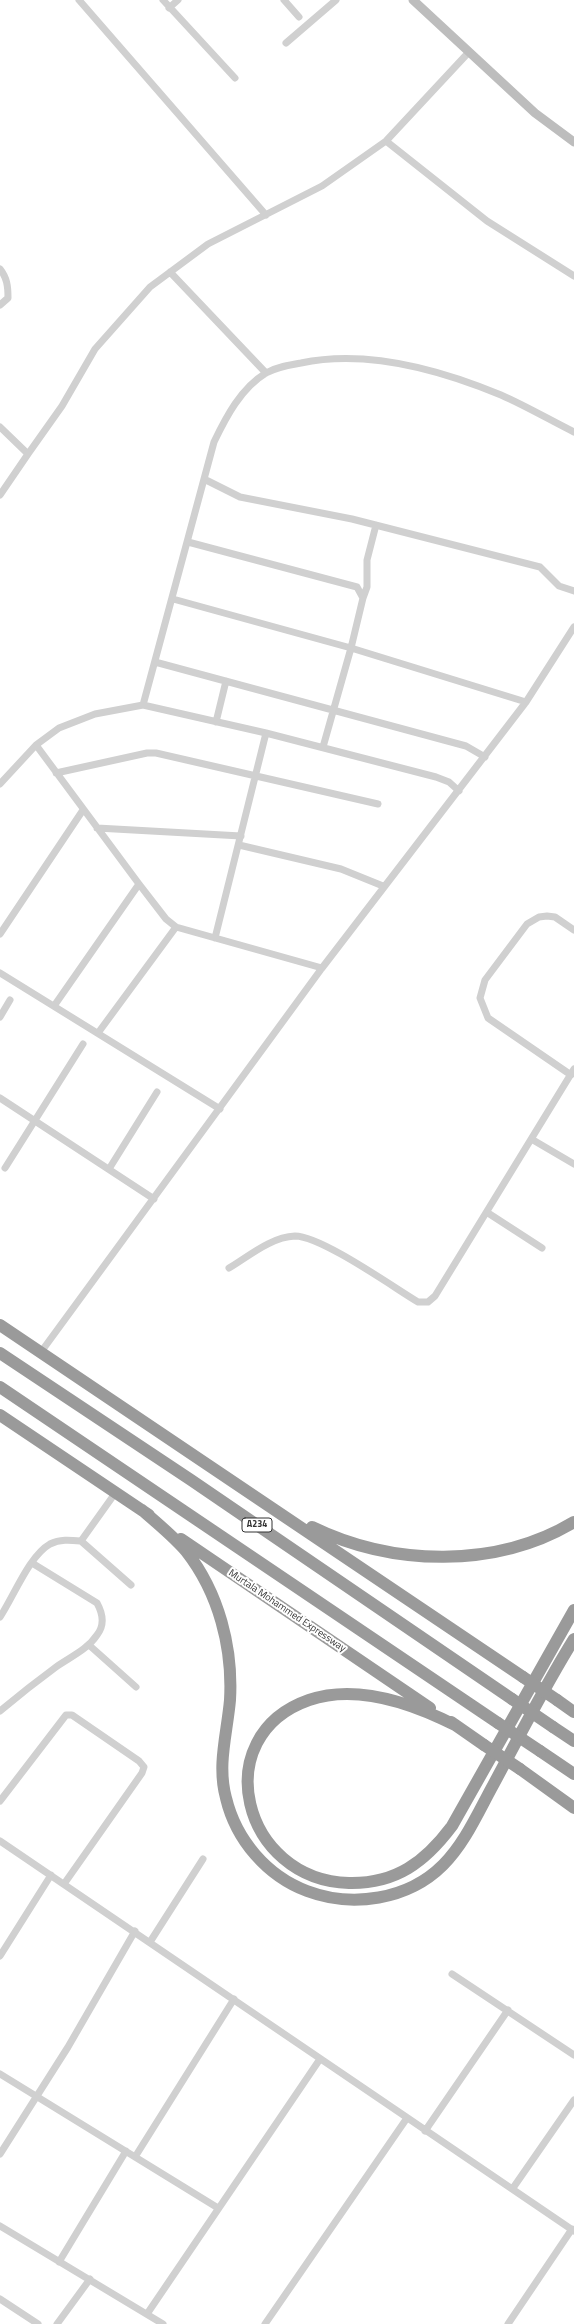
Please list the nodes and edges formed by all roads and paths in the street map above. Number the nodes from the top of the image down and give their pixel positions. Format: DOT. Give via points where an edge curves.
graph roads {
  1 [pos="79,0"];
  2 [pos="163,0"];
  3 [pos="178,0"];
  4 [pos="284,0"];
  5 [pos="336,0"];
  6 [pos="413,0"];
  7 [pos="169,8"];
  8 [pos="303,21"];
  9 [pos="286,43"];
  10 [pos="468,53"];
  11 [pos="235,78"];
  12 [pos="386,141"];
  13 [pos="574,142"];
  14 [pos="266,215"];
  15 [pos="0,268"];
  16 [pos="170,272"];
  17 [pos="574,276"];
  18 [pos="0,305"];
  19 [pos="266,373"];
  20 [pos="0,427"];
  21 [pos="574,432"];
  22 [pos="28,454"];
  23 [pos="204,479"];
  24 [pos="0,495"];
  25 [pos="376,525"];
  26 [pos="188,542"];
  27 [pos="574,591"];
  28 [pos="363,598"];
  29 [pos="173,599"];
  30 [pos="574,627"];
  31 [pos="351,648"];
  32 [pos="155,662"];
  33 [pos="226,681"];
  34 [pos="526,702"];
  35 [pos="143,705"];
  36 [pos="334,709"];
  37 [pos="216,722"];
  38 [pos="266,733"];
  39 [pos="36,745"];
  40 [pos="323,747"];
  41 [pos="485,757"];
  42 [pos="56,773"];
  43 [pos="256,776"];
  44 [pos="0,784"];
  45 [pos="459,791"];
  46 [pos="378,804"];
  47 [pos="83,810"];
  48 [pos="97,828"];
  49 [pos="241,836"];
  50 [pos="239,845"];
  51 [pos="139,884"];
  52 [pos="383,886"];
  53 [pos="176,927"];
  54 [pos="574,930"];
  55 [pos="0,934"];
  56 [pos="215,938"];
  57 [pos="322,968"];
  58 [pos="0,973"];
  59 [pos="10,1000"];
  60 [pos="54,1006"];
  61 [pos="0,1017"];
  62 [pos="98,1033"];
  63 [pos="83,1044"];
  64 [pos="572,1072"];
  65 [pos="157,1092"];
  66 [pos="0,1098"];
  67 [pos="220,1109"];
  68 [pos="35,1121"];
  69 [pos="533,1140"];
  70 [pos="574,1164"];
  71 [pos="5,1168"];
  72 [pos="109,1169"];
  73 [pos="154,1199"];
  74 [pos="488,1213"];
  75 [pos="542,1248"];
  76 [pos="229,1268"];
  77 [pos="0,1325"];
  78 [pos="41,1352"];
  79 [pos="0,1353"];
  80 [pos="0,1387"];
  81 [pos="0,1415"];
  82 [pos="116,1492"];
  83 [pos="276,1509"];
  84 [pos="142,1510"];
  85 [pos="574,1522"];
  86 [pos="81,1541"];
  87 [pos="32,1564"];
  88 [pos="131,1584"];
  89 [pos="574,1610"];
  90 [pos="0,1617"];
  91 [pos="574,1638"];
  92 [pos="89,1645"];
  93 [pos="136,1687"];
  94 [pos="0,1711"];
  95 [pos="574,1712"];
  96 [pos="457,1726"];
  97 [pos="574,1741"];
  98 [pos="574,1774"];
  99 [pos="0,1801"];
  100 [pos="574,1808"];
  101 [pos="0,1841"];
  102 [pos="203,1859"];
  103 [pos="51,1876"];
  104 [pos="64,1884"];
  105 [pos="134,1931"];
  106 [pos="150,1942"];
  107 [pos="0,1956"];
  108 [pos="452,1974"];
  109 [pos="234,1999"];
  110 [pos="508,2010"];
  111 [pos="574,2055"];
  112 [pos="320,2059"];
  113 [pos="0,2074"];
  114 [pos="37,2096"];
  115 [pos="574,2100"];
  116 [pos="407,2118"];
  117 [pos="426,2131"];
  118 [pos="126,2151"];
  119 [pos="0,2154"];
  120 [pos="135,2157"];
  121 [pos="513,2188"];
  122 [pos="218,2208"];
  123 [pos="0,2226"];
  124 [pos="573,2230"];
  125 [pos="59,2262"];
  126 [pos="90,2279"];
  127 [pos="0,2299"];
  128 [pos="147,2314"];
  129 [pos="38,2324"];
  130 [pos="57,2324"];
  131 [pos="163,2324"];
  132 [pos="265,2324"];
  133 [pos="508,2324"];
  1 -- 14 [label="street"];
  2 -- 7 [label="street"];
  3 -- 7 [label="street"];
  4 -- 8 [label="street"];
  5 -- 8 [label="street"];
  6 -- 10 [label="street"];
  7 -- 11 [label="street"];
  8 -- 9 [label="street"];
  10 -- 12 [label="street"];
  10 -- 13 [label="street" via="535,113"];
  12 -- 14 [label="street" via="322,186"];
  12 -- 17 [label="street" via="487,221"];
  14 -- 16 [label="street" via="208,244"];
  15 -- 18 [label="street" via="6,276 8,287 8,298"];
  16 -- 19 [label="street"];
  16 -- 22 [label="street" via="150,286 95,349 62,406"];
  19 -- 21 [label="street" via="280,367 332,358 360,358 406,366 456,379 501,395"];
  19 -- 23 [label="street" via="242,395 221,428 214,442"];
  20 -- 22 [label="street"];
  22 -- 24 [label="street"];
  23 -- 25 [label="street" via="240,496"];
  23 -- 26 [label="street"];
  25 -- 27 [label="street" via="540,567 559,586"];
  25 -- 28 [label="street" via="367,560 367,587"];
  26 -- 28 [label="street" via="356,587"];
  26 -- 29 [label="street"];
  28 -- 31 [label="street"];
  29 -- 31 [label="street"];
  29 -- 32 [label="street"];
  30 -- 34 [label="street"];
  31 -- 34 [label="street"];
  31 -- 36 [label="street"];
  32 -- 33 [label="street"];
  32 -- 35 [label="street"];
  33 -- 36 [label="street"];
  33 -- 37 [label="street"];
  34 -- 41 [label="street"];
  35 -- 37 [label="street"];
  35 -- 39 [label="street" via="77,720"];
  36 -- 40 [label="street"];
  36 -- 41 [label="street" via="466,746"];
  37 -- 38 [label="street"];
  38 -- 40 [label="street"];
  38 -- 43 [label="street"];
  39 -- 42 [label="street"];
  39 -- 44 [label="street"];
  40 -- 45 [label="street" via="449,782"];
  41 -- 45 [label="street"];
  42 -- 43 [label="street" via="156,753"];
  42 -- 47 [label="street"];
  43 -- 46 [label="street"];
  43 -- 49 [label="street"];
  45 -- 52 [label="street"];
  47 -- 48 [label="street"];
  47 -- 55 [label="street"];
  48 -- 49 [label="street"];
  48 -- 51 [label="street"];
  49 -- 50 [label="street"];
  50 -- 52 [label="street" via="341,869"];
  50 -- 56 [label="street"];
  51 -- 53 [label="street"];
  51 -- 60 [label="street"];
  52 -- 57 [label="street"];
  53 -- 56 [label="street"];
  53 -- 62 [label="street"];
  54 -- 64 [label="street" via="555,917 539,917 527,924 485,980 480,998 488,1018"];
  56 -- 57 [label="street"];
  57 -- 67 [label="street"];
  58 -- 60 [label="street"];
  59 -- 61 [label="street"];
  60 -- 62 [label="street"];
  62 -- 67 [label="street"];
  63 -- 68 [label="street"];
  64 -- 69 [label="street"];
  65 -- 72 [label="street"];
  66 -- 68 [label="street"];
  67 -- 73 [label="street"];
  68 -- 71 [label="street"];
  68 -- 72 [label="street"];
  69 -- 70 [label="street"];
  69 -- 74 [label="street"];
  72 -- 73 [label="street"];
  73 -- 78 [label="street"];
  74 -- 75 [label="street"];
  74 -- 76 [label="street" via="435,1296 428,1302 418,1302 341,1255 304,1237 294,1236 268,1244"];
  77 -- 78 [label="highway"];
  78 -- 83 [label="highway"];
  79 -- 97 [label="highway, A234, bridge"];
  80 -- 98 [label="highway, A234, bridge"];
  81 -- 82 [label="highway, Murtala Mohammed Expressway"];
  82 -- 84 [label="highway, Murtala Mohammed Expressway"];
  82 -- 86 [label="street"];
  83 -- 85 [label="highway" via="345,1541 403,1554 432,1557 502,1549 539,1539"];
  83 -- 95 [label="highway, bridge"];
  84 -- 91 [label="highway" via="186,1551 210,1590 218,1611 224,1632 230,1678 221,1764 222,1783 232,1819 242,1837 266,1868 281,1879 318,1895 339,1899 383,1898 426,1879 444,1865 472,1824"];
  84 -- 96 [label="highway, Murtala Mohammed Expressway" via="186,1543"];
  86 -- 87 [label="street" via="64,1540 51,1544 40,1551"];
  86 -- 88 [label="street"];
  87 -- 90 [label="street"];
  87 -- 92 [label="street" via="97,1603 103,1620 98,1634"];
  89 -- 96 [label="highway" via="452,1826 431,1853 418,1863 394,1876 377,1881 360,1883 329,1880 300,1870 287,1862 265,1840 257,1826 249,1796 251,1763 264,1733 282,1714 294,1706 324,1696 361,1695 410,1706"];
  92 -- 93 [label="street"];
  92 -- 94 [label="street" via="55,1667"];
  96 -- 100 [label="highway, Murtala Mohammed Expressway, bridge"];
  99 -- 104 [label="street" via="66,1715 72,1715 144,1767"];
  101 -- 103 [label="street"];
  102 -- 106 [label="street"];
  103 -- 104 [label="street"];
  103 -- 107 [label="street"];
  104 -- 105 [label="street"];
  105 -- 106 [label="street"];
  105 -- 114 [label="street"];
  106 -- 109 [label="street"];
  108 -- 110 [label="street"];
  109 -- 112 [label="street"];
  109 -- 120 [label="street"];
  110 -- 111 [label="street"];
  110 -- 117 [label="street"];
  112 -- 116 [label="street"];
  112 -- 122 [label="street"];
  113 -- 114 [label="street"];
  114 -- 118 [label="street"];
  114 -- 119 [label="street"];
  115 -- 121 [label="street"];
  116 -- 117 [label="street"];
  116 -- 132 [label="street"];
  117 -- 121 [label="street"];
  118 -- 120 [label="street"];
  118 -- 125 [label="street"];
  120 -- 122 [label="street"];
  121 -- 124 [label="street"];
  122 -- 128 [label="street"];
  123 -- 125 [label="street"];
  124 -- 133 [label="street"];
  125 -- 126 [label="street"];
  126 -- 128 [label="street"];
  126 -- 130 [label="street"];
  127 -- 129 [label="street"];
  128 -- 131 [label="street"];
}
